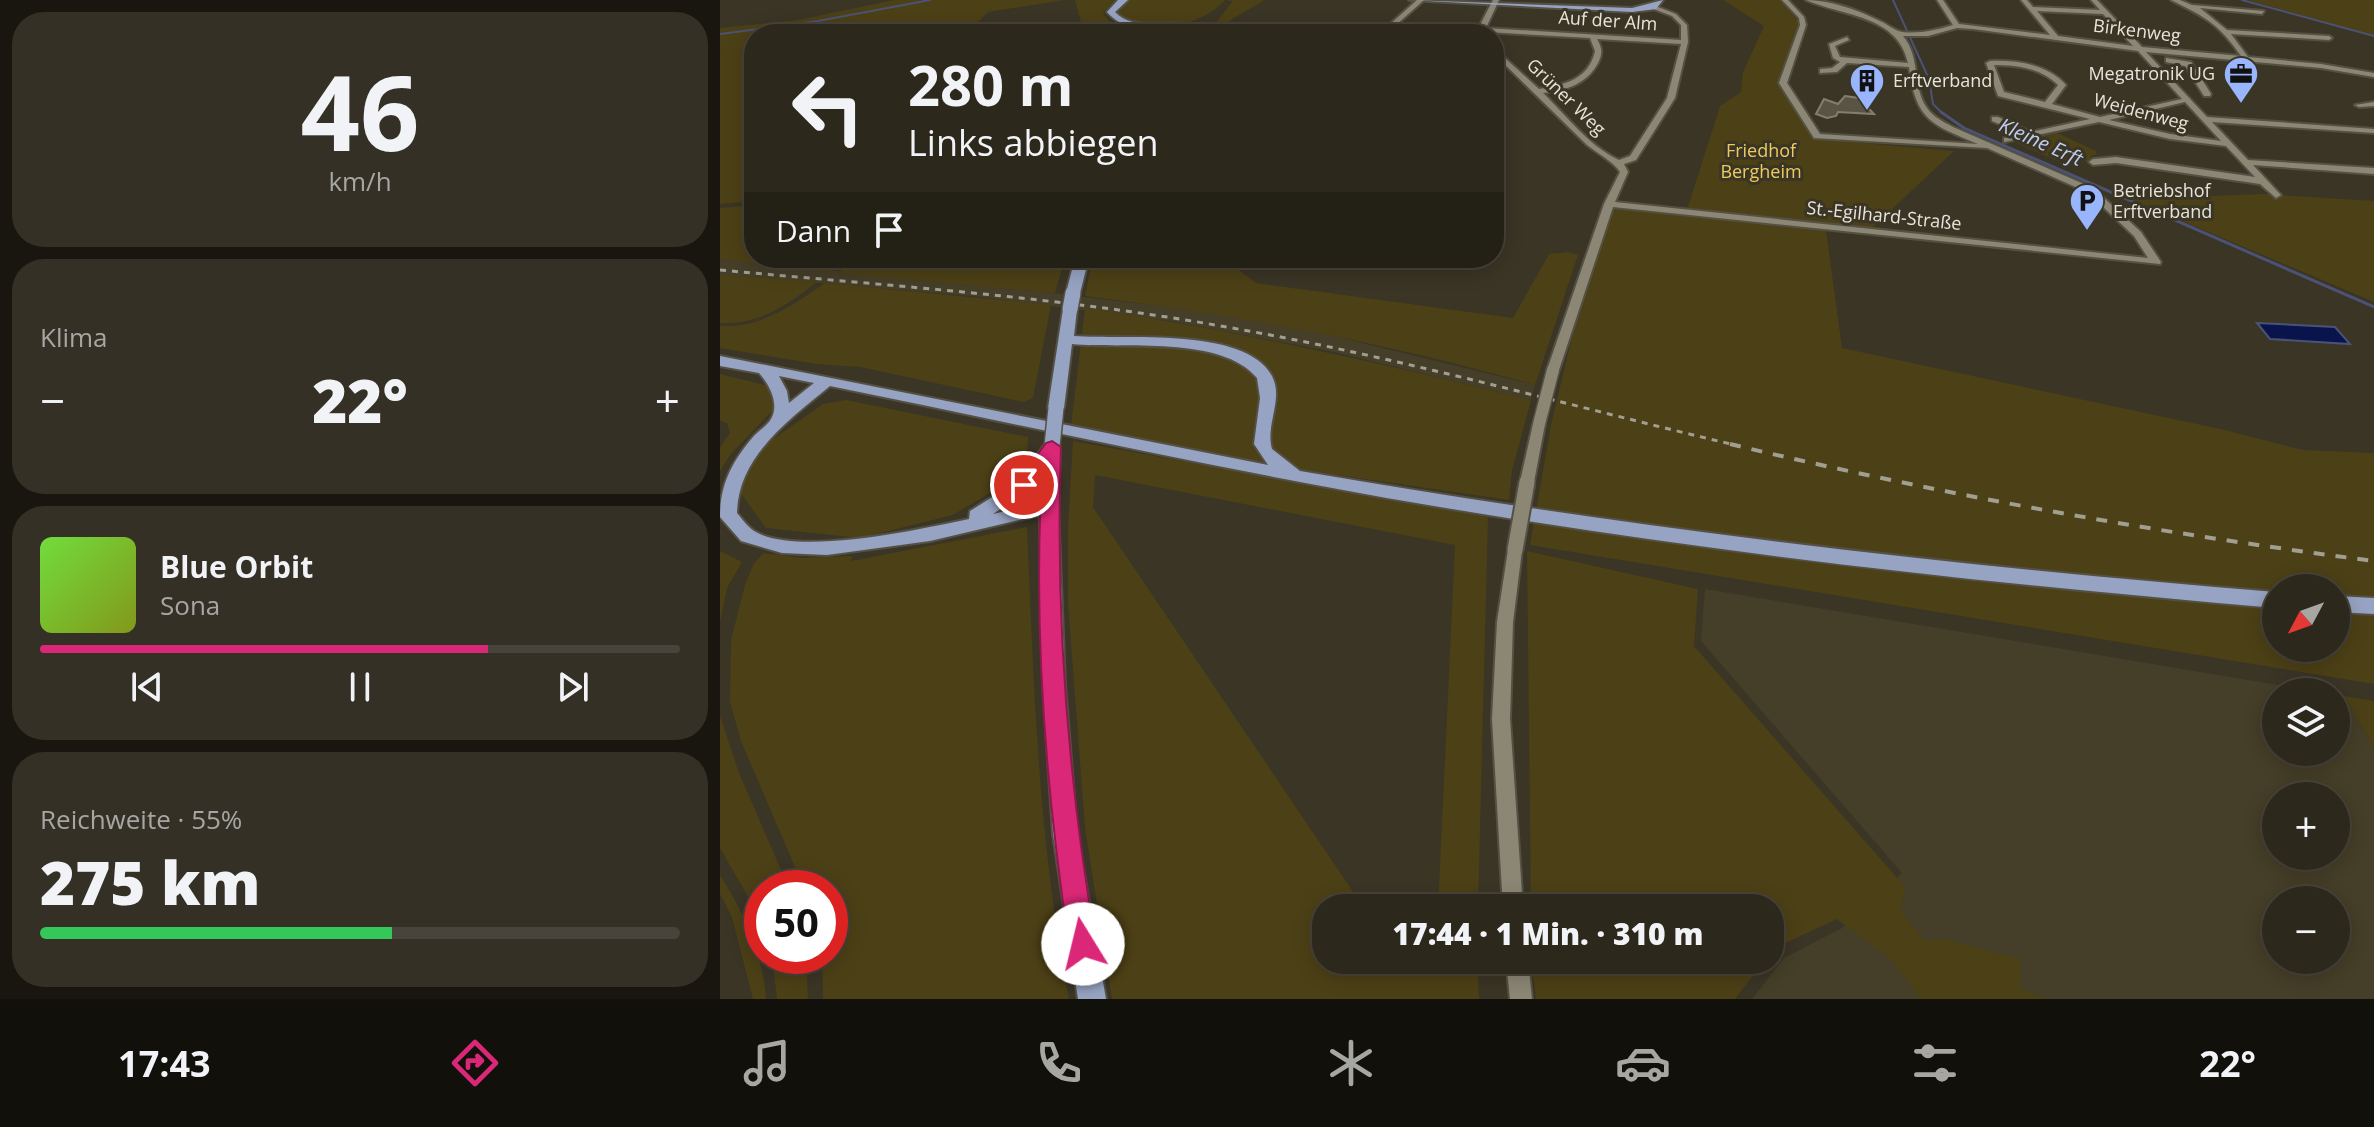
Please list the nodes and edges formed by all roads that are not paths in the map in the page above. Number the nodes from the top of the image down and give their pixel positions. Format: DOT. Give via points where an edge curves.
graph roads {
  1 [pos="1124,0"];
  2 [pos="1413,0"];
  3 [pos="1421,0"];
  4 [pos="1785,0"];
  5 [pos="1809,0"];
  6 [pos="1940,0"];
  7 [pos="2024,0"];
  8 [pos="2094,0"];
  9 [pos="2174,0"];
  10 [pos="1495,2"];
  11 [pos="1857,3"];
  12 [pos="1652,6"];
  13 [pos="2194,6"];
  14 [pos="2032,9"];
  15 [pos="1850,12"];
  16 [pos="2106,12"];
  17 [pos="2262,12"];
  18 [pos="1134,24"];
  19 [pos="1393,24"];
  20 [pos="1485,24"];
  21 [pos="1957,26"];
  22 [pos="2228,32"];
  23 [pos="1504,33"];
  24 [pos="1900,34"];
  25 [pos="1924,34"];
  26 [pos="1595,36"];
  27 [pos="2056,38"];
  28 [pos="2329,38"];
  29 [pos="1847,39"];
  30 [pos="1685,42"];
  31 [pos="1926,44"];
  32 [pos="2139,49"];
  33 [pos="2147,58"];
  34 [pos="2246,59"];
  35 [pos="1504,61"];
  36 [pos="1845,61"];
  37 [pos="1912,65"];
  38 [pos="1823,71"];
  39 [pos="2374,75"];
  40 [pos="1537,92"];
  41 [pos="2207,94"];
  42 [pos="2186,100"];
  43 [pos="2048,104"];
  44 [pos="2374,104"];
  45 [pos="2359,105"];
  46 [pos="1995,119"];
  47 [pos="2100,119"];
  48 [pos="2205,119"];
  49 [pos="2374,131"];
  50 [pos="2030,135"];
  51 [pos="2007,140"];
  52 [pos="2228,144"];
  53 [pos="1993,147"];
  54 [pos="2094,162"];
  55 [pos="2243,162"];
  56 [pos="1619,163"];
  57 [pos="2158,167"];
  58 [pos="2374,171"];
  59 [pos="2171,179"];
  60 [pos="2261,181"];
  61 [pos="2276,195"];
  62 [pos="1609,204"];
  63 [pos="1079,268"];
  64 [pos="1064,339"];
  65 [pos="720,361"];
  66 [pos="764,369"];
  67 [pos="827,381"];
  68 [pos="780,418"];
  69 [pos="1052,447"];
  70 [pos="1298,477"];
  71 [pos="1049,507"];
  72 [pos="955,527"];
  73 [pos="2262,599"];
  74 [pos="2350,605"];
  75 [pos="2374,606"];
  76 [pos="1512,894"];
  77 [pos="1518,974"];
  78 [pos="1092,999"];
  79 [pos="1521,999"];
  1 -- 18 [label="main road" via="1111,12"];
  2 -- 3 [label="main road"];
  3 -- 10 [label="main road"];
  3 -- 19 [label="street"];
  4 -- 53 [label="street" via="1803,25 1783,83 1817,136"];
  5 -- 15 [label="street"];
  6 -- 21 [label="street"];
  7 -- 14 [label="street"];
  8 -- 16 [label="street"];
  9 -- 13 [label="street"];
  10 -- 12 [label="main road"];
  10 -- 20 [label="street"];
  11 -- 15 [label="street"];
  12 -- 30 [label="street" via="1679,18"];
  13 -- 17 [label="street"];
  13 -- 22 [label="street"];
  14 -- 16 [label="street"];
  14 -- 27 [label="street"];
  15 -- 24 [label="street"];
  16 -- 32 [label="street"];
  21 -- 25 [label="street, Birkenweg"];
  21 -- 27 [label="street, Birkenweg"];
  22 -- 28 [label="street"];
  22 -- 34 [label="street"];
  23 -- 26 [label="street, Auf der Alm"];
  24 -- 25 [label="street, Birkenweg"];
  24 -- 37 [label="street"];
  25 -- 31 [label="street"];
  26 -- 30 [label="street, Auf der Alm"];
  26 -- 40 [label="street" via="1600,50 1585,79"];
  27 -- 32 [label="street, Birkenweg"];
  29 -- 36 [label="street" via="1831,45 1837,58"];
  30 -- 56 [label="street" via="1671,98 1633,158"];
  32 -- 33 [label="street"];
  32 -- 34 [label="street, Birkenweg"];
  33 -- 41 [label="street" via="2188,64"];
  33 -- 42 [label="street"];
  34 -- 39 [label="street, Birkenweg"];
  35 -- 40 [label="street, Grüner Weg"];
  36 -- 37 [label="street"];
  36 -- 38 [label="street"];
  37 -- 53 [label="street" via="1921,105 1938,122"];
  40 -- 56 [label="street, Grüner Weg"];
  42 -- 47 [label="street"];
  42 -- 48 [label="street"];
  43 -- 43 [label="street, Weidenweg" via="2001,94 1990,63 2050,75 2062,85"];
  43 -- 47 [label="street, Weidenweg"];
  44 -- 45 [label="street"];
  46 -- 50 [label="street"];
  47 -- 50 [label="street"];
  47 -- 52 [label="street, Weidenweg" via="2157,136"];
  48 -- 49 [label="street"];
  48 -- 52 [label="street"];
  50 -- 51 [label="street"];
  52 -- 55 [label="street"];
  53 -- 62 [label="street, St.-Egilhard-Straße" via="2090,190 2138,234 2156,262"];
  54 -- 57 [label="street"];
  55 -- 58 [label="street"];
  55 -- 60 [label="street"];
  56 -- 62 [label="street" via="1624,172"];
  57 -- 59 [label="street"];
  57 -- 60 [label="street"];
  60 -- 61 [label="street"];
  62 -- 76 [label="street, bridge" via="1553,370 1515,550 1505,622 1501,719"];
  63 -- 64 [label="main road"];
  64 -- 69 [label="main road, bridge"];
  64 -- 70 [label="main road" via="1192,346 1241,357 1262,373 1269,391 1262,445"];
  65 -- 66 [label="main road"];
  66 -- 67 [label="main road"];
  66 -- 68 [label="main road" via="782,395"];
  67 -- 68 [label="main road"];
  67 -- 70 [label="main road"];
  68 -- 72 [label="main road" via="744,451 728,479 729,519 751,537 788,547 830,549"];
  69 -- 71 [label="main road"];
  69 -- 72 [label="main road" via="1024,485"];
  70 -- 73 [label="main road" via="1546,519 1797,553"];
  71 -- 72 [label="main road"];
  71 -- 78 [label="main road" via="1065,834"];
  74 -- 75 [label="main road"];
  77 -- 79 [label="street"];
}
